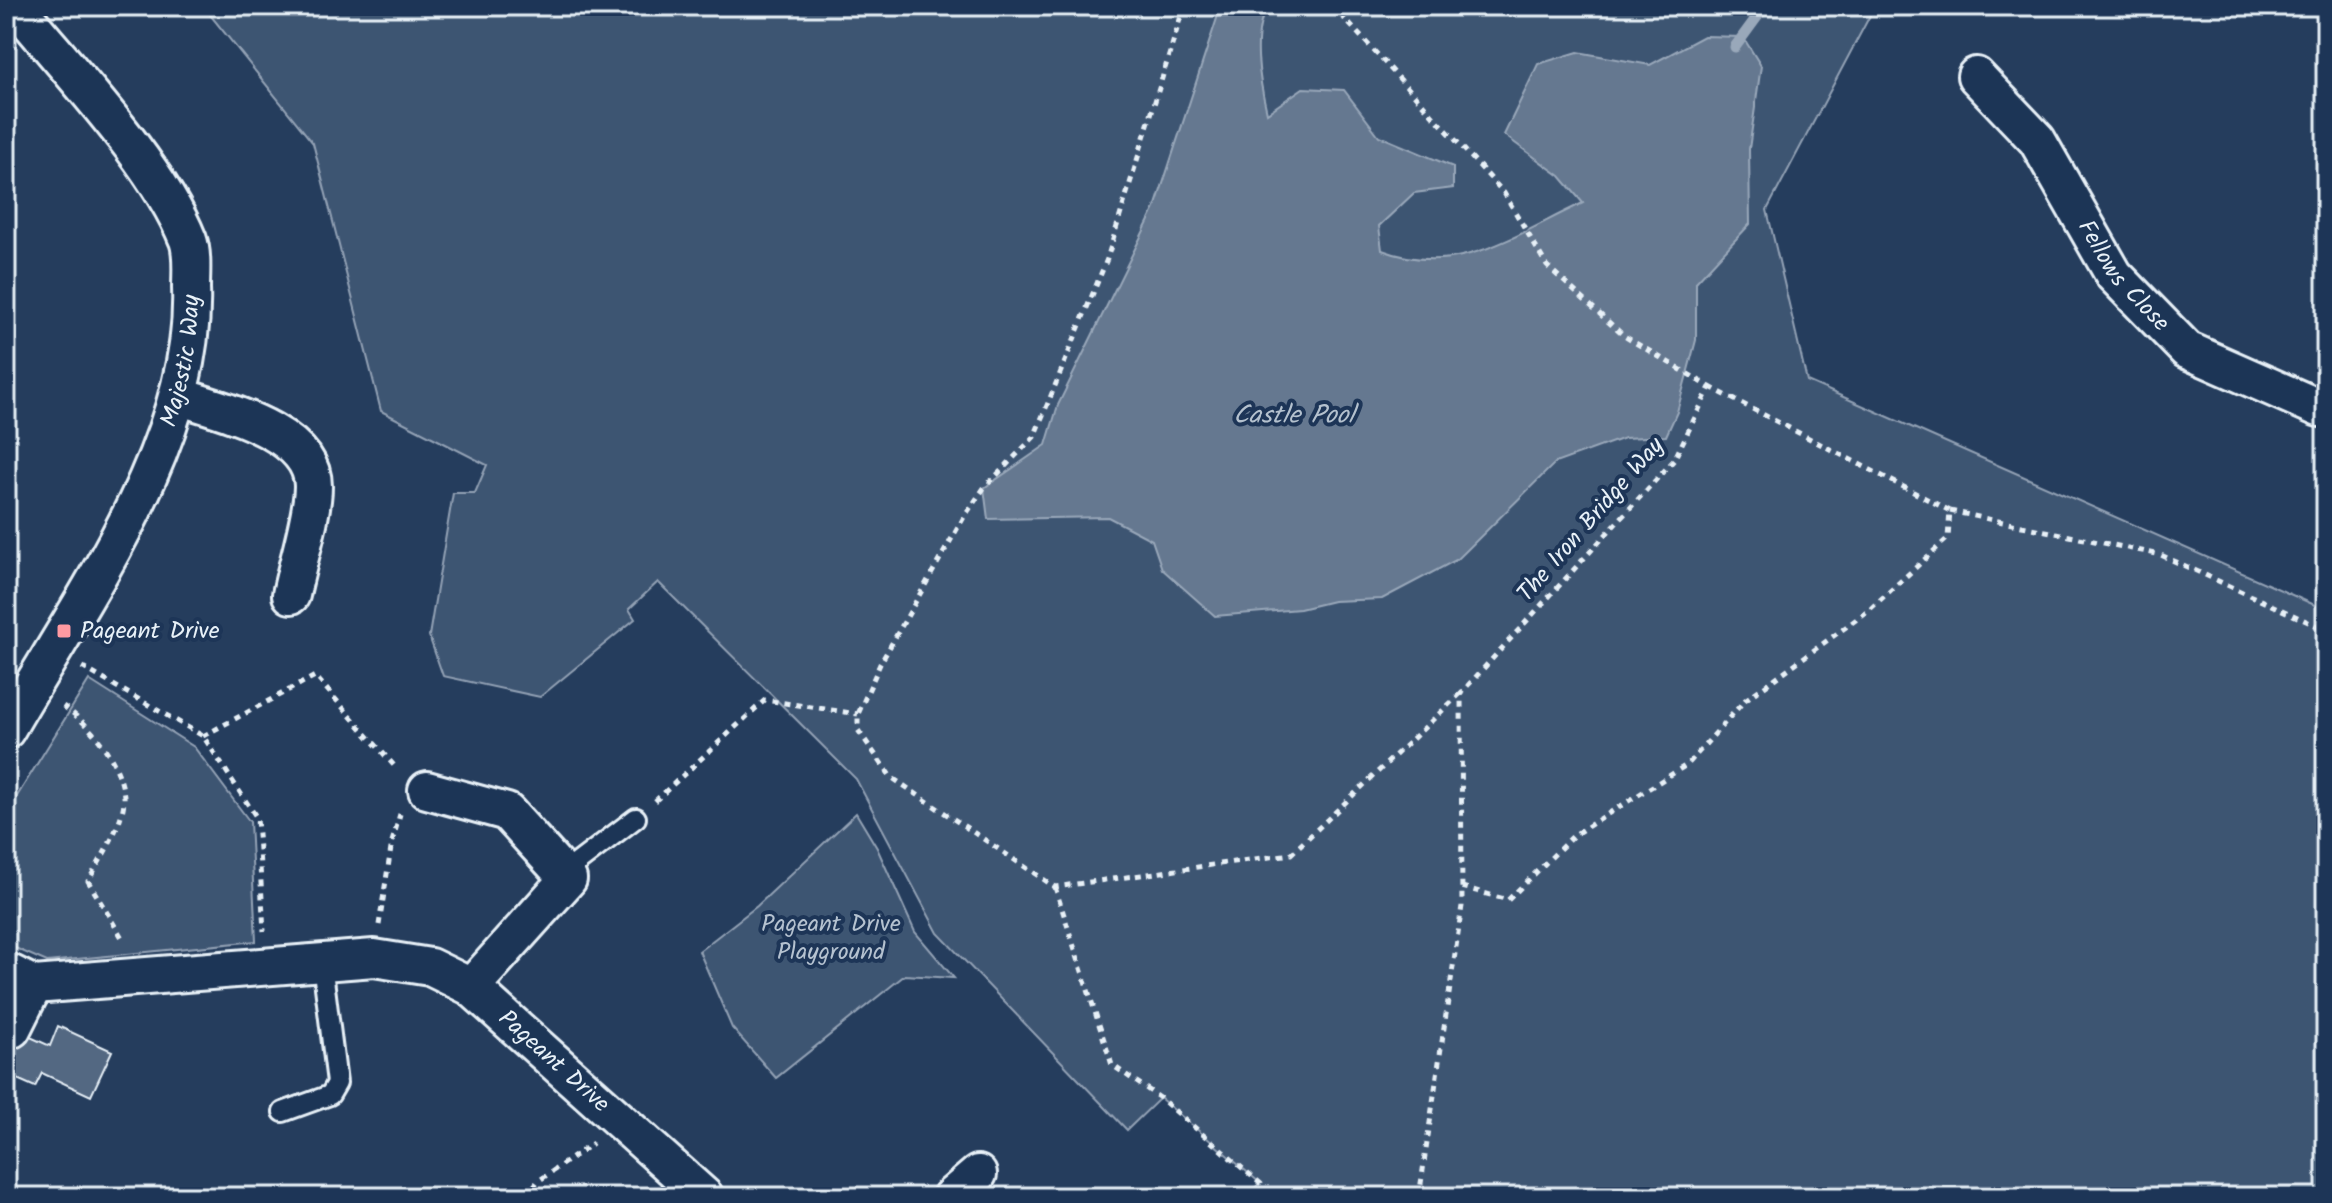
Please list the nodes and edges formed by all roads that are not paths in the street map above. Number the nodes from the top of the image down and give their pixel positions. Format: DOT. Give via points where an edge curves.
graph roads {
  1 [pos="16,6"];
  2 [pos="1976,76"];
  3 [pos="178,396"];
  4 [pos="2326,407"];
  5 [pos="291,595"];
  6 [pos="6,730"];
  7 [pos="418,787"];
  8 [pos="636,818"];
  9 [pos="568,879"];
  10 [pos="322,963"];
  11 [pos="20,978"];
  12 [pos="471,987"];
  13 [pos="12,1029"];
  14 [pos="283,1112"];
  15 [pos="978,1174"];
  16 [pos="705,1197"];
  17 [pos="951,1197"];
  1 -- 3 [label="street, Majestic Way" via="151,174 189,243 192,321"];
  2 -- 4 [label="street, Fellows Close" via="2037,140 2114,275 2187,350"];
  3 -- 5 [label="street" via="273,429 300,454 313,484"];
  3 -- 6 [label="street, Majestic Way" via="127,525"];
  7 -- 9 [label="street" via="507,812"];
  8 -- 9 [label="lane" via="577,863"];
  9 -- 12 [label="street"];
  10 -- 11 [label="street, Pageant Drive" via="146,976"];
  10 -- 12 [label="street, Pageant Drive" via="374,958 430,967"];
  10 -- 14 [label="lane" via="337,1083 330,1095"];
  11 -- 13 [label="street"];
  12 -- 16 [label="street, Pageant Drive"];
  15 -- 17 [label="street"];
}
